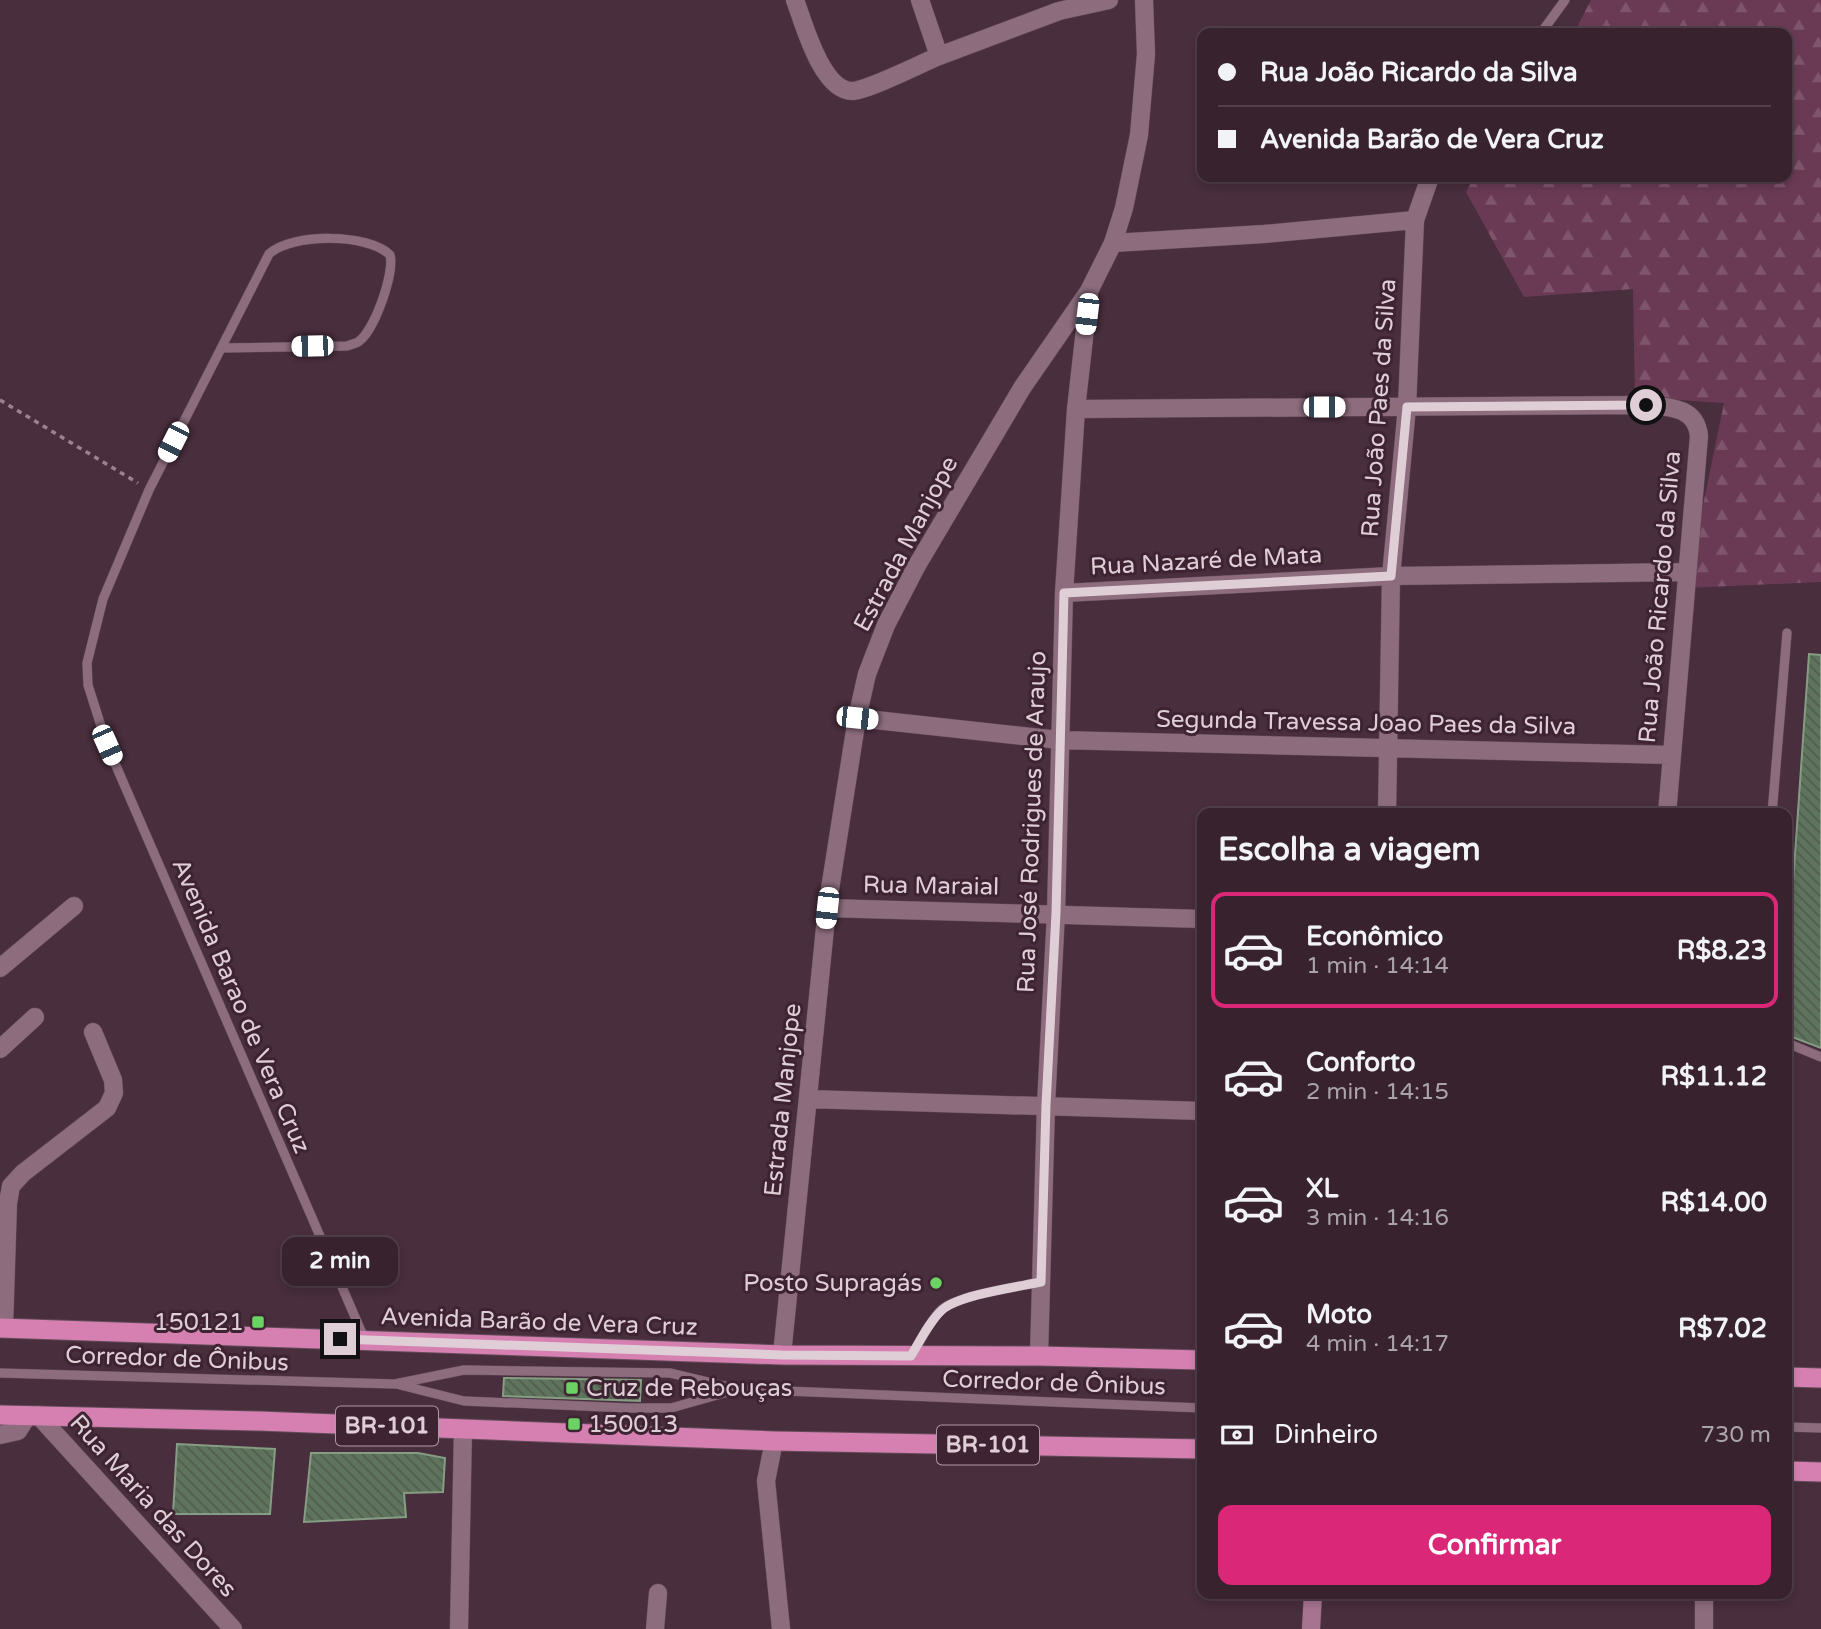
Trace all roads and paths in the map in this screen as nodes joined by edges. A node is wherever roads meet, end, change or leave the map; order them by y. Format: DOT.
graph roads {
  1 [pos="795,0"];
  2 [pos="920,0"];
  3 [pos="1109,0"];
  4 [pos="1144,0"];
  5 [pos="1565,0"];
  6 [pos="1057,6"];
  7 [pos="1545,28"];
  8 [pos="939,56"];
  9 [pos="1428,182"];
  10 [pos="1415,220"];
  11 [pos="1114,243"];
  12 [pos="1090,290"];
  13 [pos="222,348"];
  14 [pos="0,400"];
  15 [pos="1407,407"];
  16 [pos="1076,409"];
  17 [pos="149,490"];
  18 [pos="1686,572"];
  19 [pos="1391,576"];
  20 [pos="1064,593"];
  21 [pos="1787,633"];
  22 [pos="857,718"];
  23 [pos="1059,740"];
  24 [pos="1389,748"];
  25 [pos="1671,755"];
  26 [pos="1387,808"];
  27 [pos="1667,808"];
  28 [pos="1772,808"];
  29 [pos="74,906"];
  30 [pos="827,908"];
  31 [pos="1056,913"];
  32 [pos="1197,919"];
  33 [pos="0,968"];
  34 [pos="35,1017"];
  35 [pos="93,1032"];
  36 [pos="1792,1045"];
  37 [pos="0,1049"];
  38 [pos="1821,1057"];
  39 [pos="808,1099"];
  40 [pos="1046,1105"];
  41 [pos="1197,1111"];
  42 [pos="1041,1282"];
  43 [pos="2,1328"];
  44 [pos="365,1340"];
  45 [pos="782,1355"];
  46 [pos="911,1356"];
  47 [pos="1039,1356"];
  48 [pos="1197,1360"];
  49 [pos="0,1373"];
  50 [pos="1792,1377"];
  51 [pos="1821,1378"];
  52 [pos="395,1384"];
  53 [pos="737,1389"];
  54 [pos="1197,1408"];
  55 [pos="0,1415"];
  56 [pos="33,1415"];
  57 [pos="1792,1427"];
  58 [pos="1821,1428"];
  59 [pos="463,1429"];
  60 [pos="0,1435"];
  61 [pos="774,1441"];
  62 [pos="1197,1449"];
  63 [pos="1792,1471"];
  64 [pos="1821,1472"];
  65 [pos="657,1593"];
  66 [pos="1312,1599"];
  67 [pos="1704,1599"];
  68 [pos="233,1629"];
  69 [pos="459,1629"];
  70 [pos="655,1629"];
  71 [pos="781,1629"];
  72 [pos="1311,1629"];
  73 [pos="1704,1629"];
  1 -- 8 [label="street"];
  2 -- 8 [label="street"];
  3 -- 6 [label="street"];
  4 -- 11 [label="street, Estrada Manjope"];
  5 -- 7 [label="lane"];
  6 -- 8 [label="street"];
  9 -- 10 [label="street, Rua João Paes da Silva"];
  10 -- 11 [label="street"];
  10 -- 15 [label="street, Rua João Paes da Silva"];
  11 -- 12 [label="street, Estrada Manjope"];
  12 -- 16 [label="street, Rua José Rodrigues de Araujo"];
  12 -- 22 [label="street, Estrada Manjope"];
  13 -- 13 [label="lane"];
  13 -- 17 [label="lane"];
  14 -- 17 [label="path"];
  15 -- 16 [label="street, Rua João Ricardo da Silva"];
  15 -- 18 [label="street, Rua João Ricardo da Silva"];
  15 -- 19 [label="street, Rua João Paes da Silva"];
  16 -- 20 [label="street, Rua José Rodrigues de Araujo"];
  17 -- 44 [label="lane, Avenida Barao de Vera Cruz"];
  18 -- 19 [label="street, Rua Nazaré de Mata"];
  18 -- 25 [label="street, Rua João Ricardo da Silva"];
  19 -- 20 [label="street, Rua Nazaré de Mata"];
  19 -- 24 [label="street, Rua João Paes da Silva"];
  20 -- 23 [label="street, Rua José Rodrigues de Araujo"];
  21 -- 28 [label="lane"];
  22 -- 23 [label="street, Segunda Travessa Joao Paes da Silva"];
  22 -- 30 [label="street, Estrada Manjope"];
  23 -- 24 [label="street, Segunda Travessa Joao Paes da Silva"];
  23 -- 31 [label="street, Rua José Rodrigues de Araujo"];
  24 -- 25 [label="street, Segunda Travessa Joao Paes da Silva"];
  24 -- 26 [label="street, Rua João Paes da Silva"];
  25 -- 27 [label="street, Rua João Ricardo da Silva"];
  29 -- 33 [label="street"];
  30 -- 31 [label="street, Rua Maraial"];
  30 -- 39 [label="street, Estrada Manjope"];
  31 -- 32 [label="street, Rua Maraial"];
  31 -- 40 [label="street, Rua José Rodrigues de Araujo"];
  34 -- 37 [label="street"];
  35 -- 43 [label="street"];
  36 -- 38 [label="lane"];
  39 -- 40 [label="street"];
  39 -- 45 [label="street, Estrada Manjope"];
  40 -- 41 [label="street"];
  40 -- 42 [label="street, Rua José Rodrigues de Araujo"];
  42 -- 46 [label="lane"];
  42 -- 47 [label="street, Rua José Rodrigues de Araujo"];
  43 -- 44 [label="highway, Avenida Barão de Vera Cruz"];
  44 -- 45 [label="highway, Avenida Barão de Vera Cruz"];
  45 -- 46 [label="highway, Avenida Barão de Vera Cruz"];
  46 -- 47 [label="highway, Avenida Barão de Vera Cruz"];
  47 -- 48 [label="highway, Avenida Barão de Vera Cruz"];
  49 -- 52 [label="lane, Corredor de Ônibus"];
  50 -- 51 [label="highway"];
  52 -- 53 [label="lane, Corredor de Ônibus"];
  52 -- 53 [label="lane, Corredor de Ônibus"];
  53 -- 54 [label="lane, Corredor de Ônibus"];
  55 -- 56 [label="highway, BR-101"];
  56 -- 59 [label="highway, BR-101"];
  56 -- 60 [label="street"];
  56 -- 68 [label="street, Rua Maria das Dores"];
  57 -- 58 [label="lane"];
  59 -- 61 [label="highway, BR-101"];
  59 -- 69 [label="street"];
  61 -- 62 [label="highway, BR-101"];
  61 -- 71 [label="street"];
  63 -- 64 [label="highway"];
  65 -- 70 [label="street"];
  66 -- 72 [label="main road"];
  67 -- 73 [label="street"];
}
